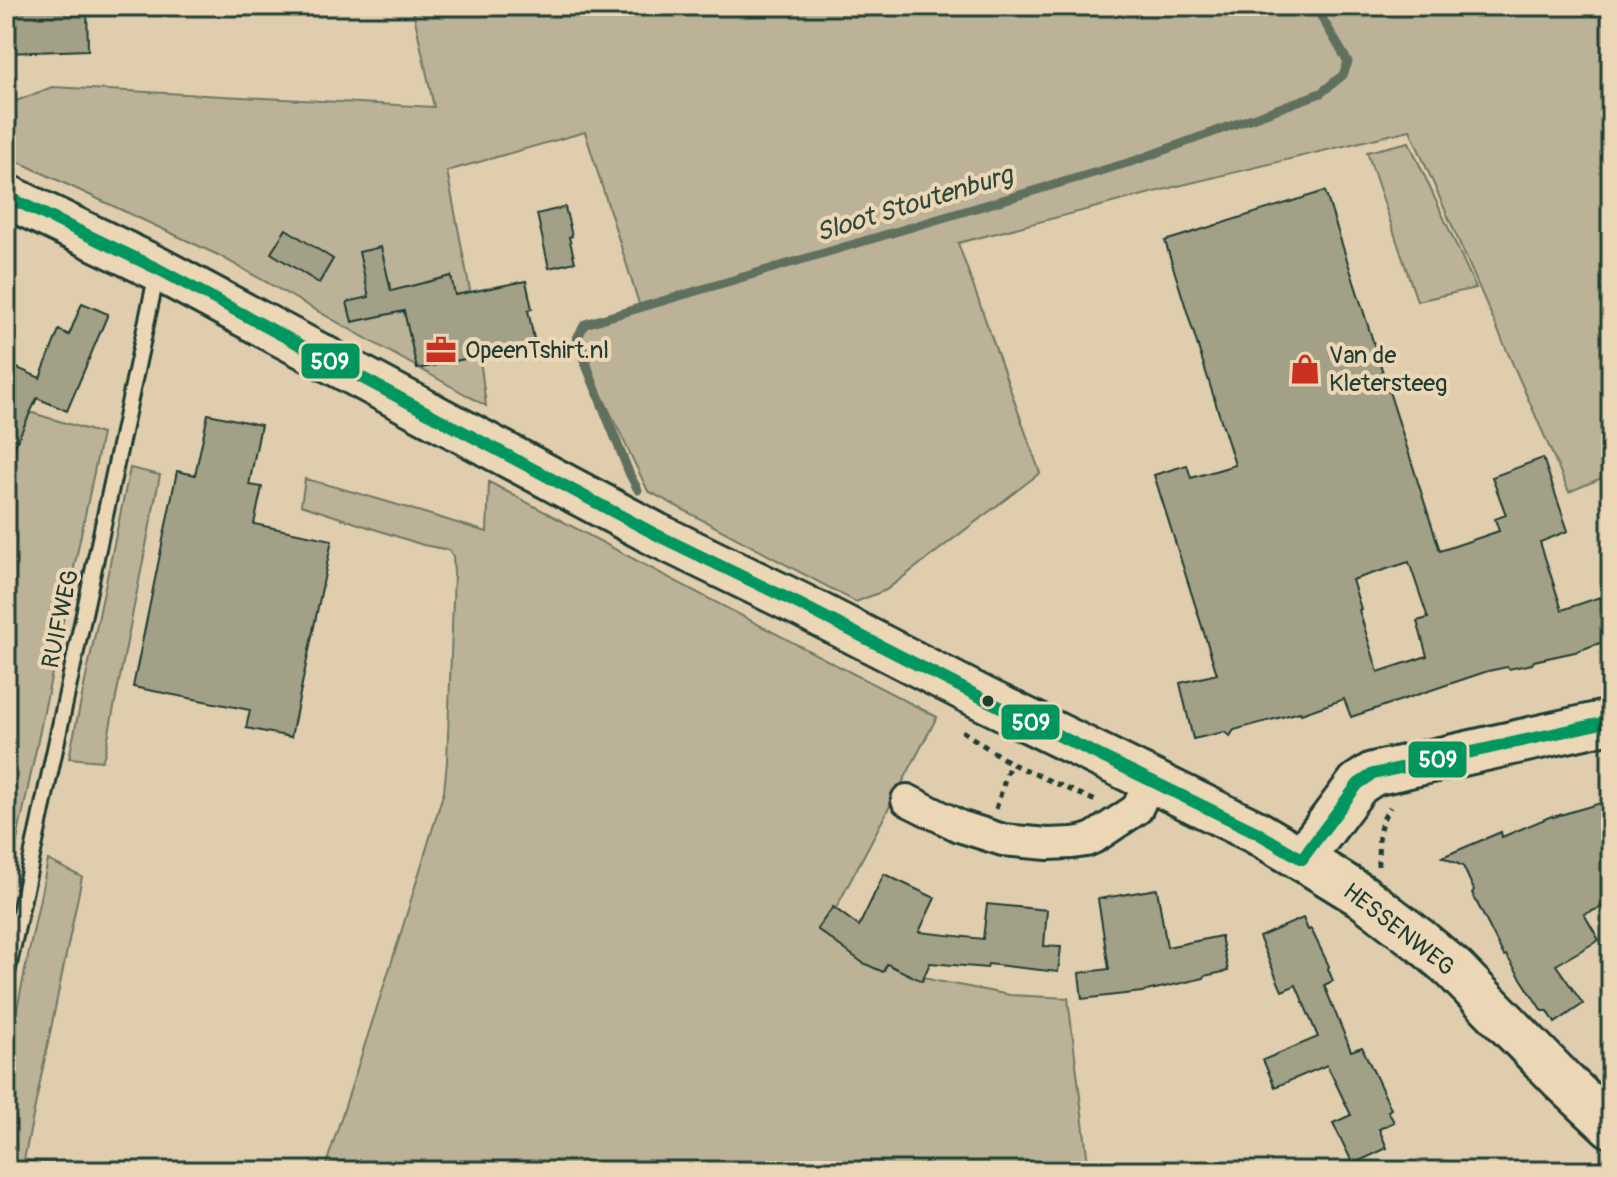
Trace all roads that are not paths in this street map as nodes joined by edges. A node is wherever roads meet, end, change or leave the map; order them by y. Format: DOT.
graph roads {
  1 [pos="6,196"];
  2 [pos="158,269"];
  3 [pos="1611,721"];
  4 [pos="1150,781"];
  5 [pos="907,800"];
  6 [pos="1302,859"];
  7 [pos="6,978"];
  8 [pos="1611,1126"];
  1 -- 2 [label="street, HESSENWEG"];
  2 -- 4 [label="street, HESSENWEG"];
  2 -- 7 [label="lane, RUIFWEG"];
  3 -- 6 [label="street"];
  4 -- 5 [label="street"];
  4 -- 6 [label="street, HESSENWEG"];
  6 -- 8 [label="street, HESSENWEG"];
}
